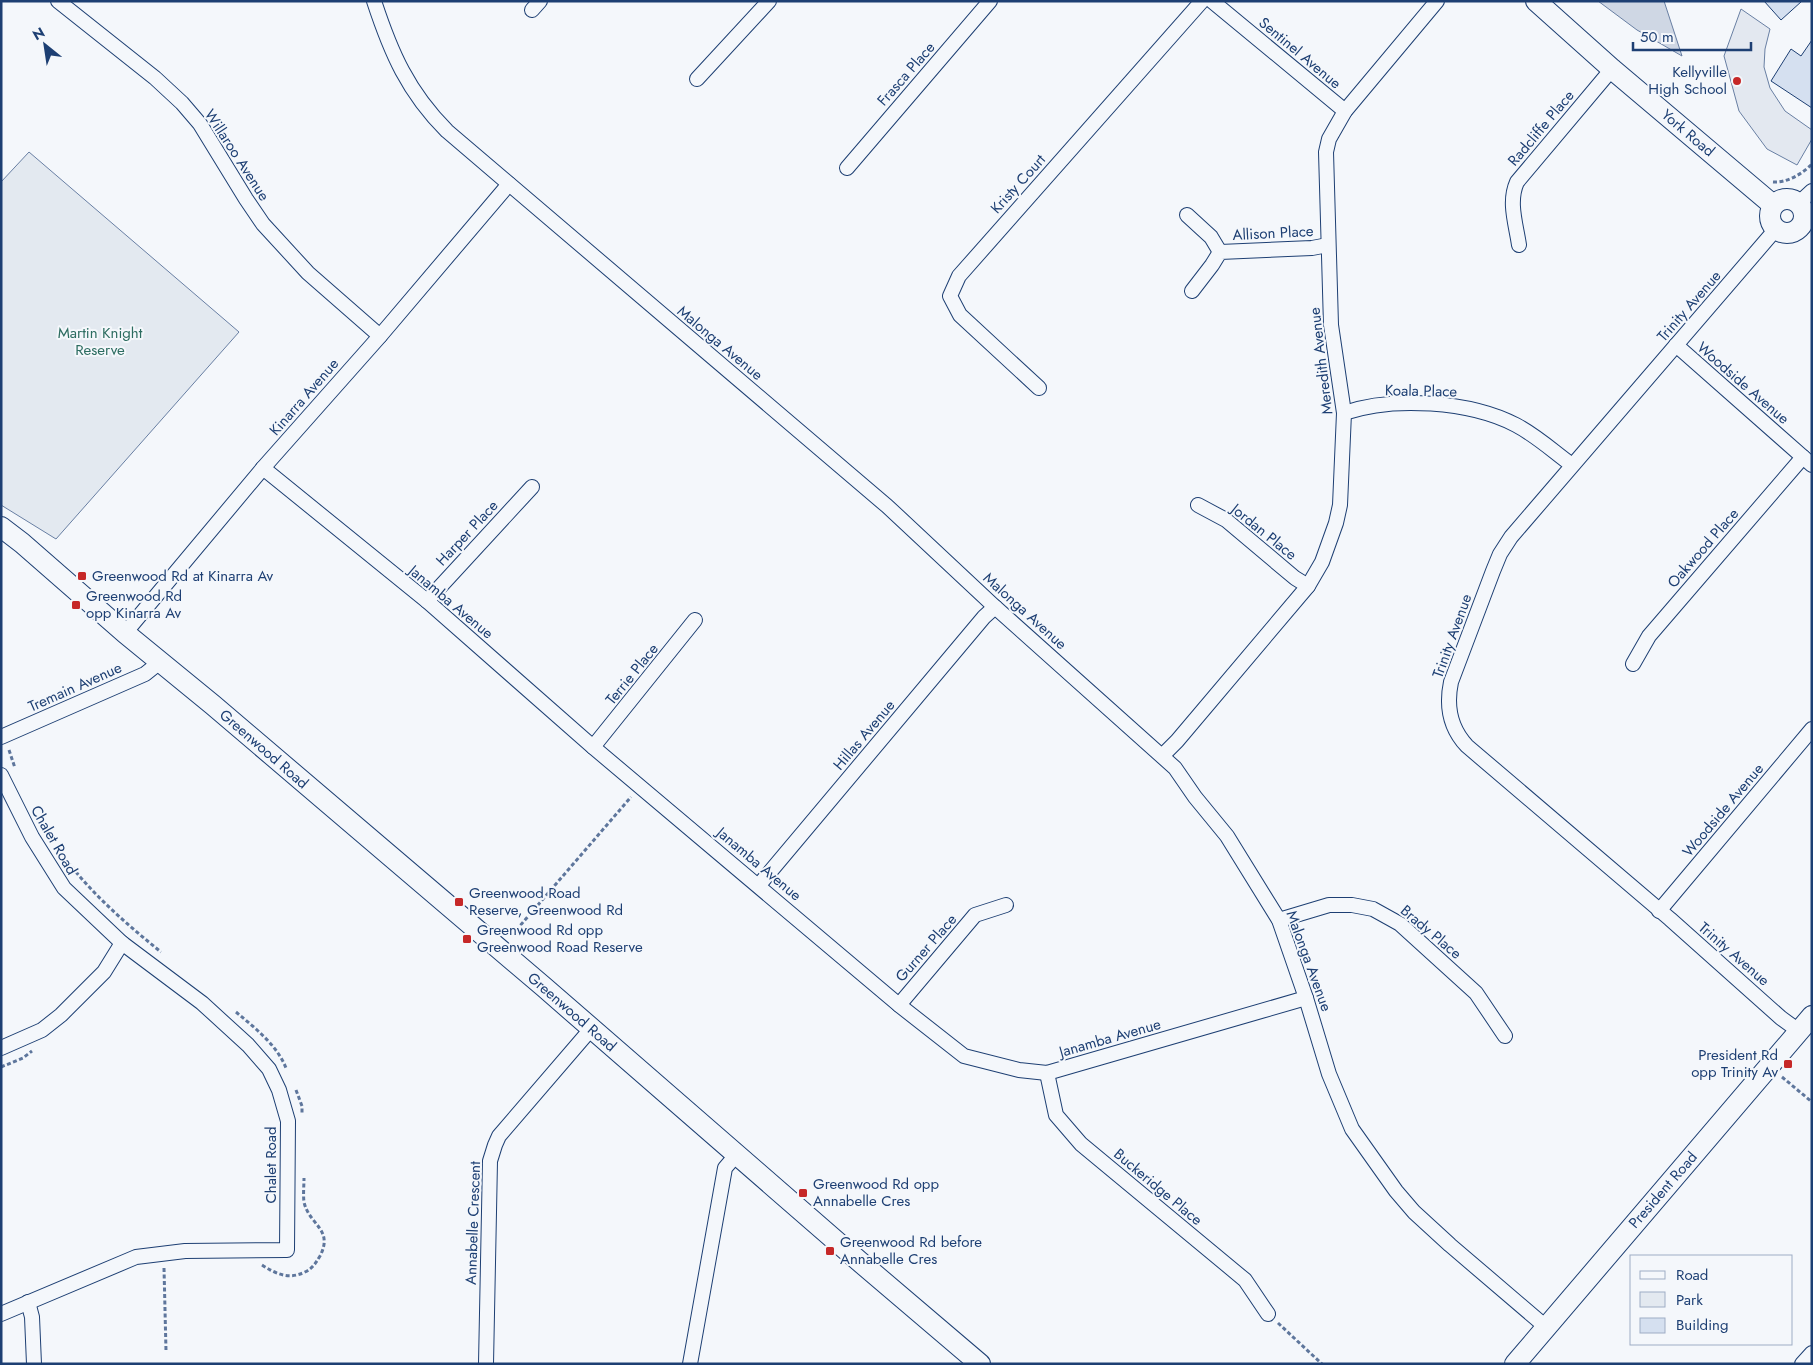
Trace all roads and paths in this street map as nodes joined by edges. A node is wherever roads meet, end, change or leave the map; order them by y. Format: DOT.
graph roads {
  1 [pos="58,1"];
  2 [pos="374,1"];
  3 [pos="770,1"];
  4 [pos="990,1"];
  5 [pos="1202,1"];
  6 [pos="1212,1"];
  7 [pos="1437,1"];
  8 [pos="1536,1"];
  9 [pos="1612,69"];
  10 [pos="697,79"];
  11 [pos="1345,111"];
  12 [pos="847,168"];
  13 [pos="509,184"];
  14 [pos="1806,197"];
  15 [pos="1773,205"];
  16 [pos="1187,214"];
  17 [pos="1776,229"];
  18 [pos="1805,234"];
  19 [pos="1328,245"];
  20 [pos="1519,245"];
  21 [pos="1220,252"];
  22 [pos="1192,291"];
  23 [pos="380,336"];
  24 [pos="1676,345"];
  25 [pos="1039,388"];
  26 [pos="1344,413"];
  27 [pos="1808,461"];
  28 [pos="1572,466"];
  29 [pos="263,468"];
  30 [pos="532,487"];
  31 [pos="1198,505"];
  32 [pos="1,527"];
  33 [pos="1308,586"];
  34 [pos="427,601"];
  35 [pos="995,607"];
  36 [pos="695,620"];
  37 [pos="125,633"];
  38 [pos="160,662"];
  39 [pos="1633,664"];
  40 [pos="1812,729"];
  41 [pos="1,737"];
  42 [pos="594,747"];
  43 [pos="8,750"];
  44 [pos="1163,756"];
  45 [pos="1,775"];
  46 [pos="18,777"];
  47 [pos="640,786"];
  48 [pos="57,846"];
  49 [pos="759,885"];
  50 [pos="1006,905"];
  51 [pos="1659,911"];
  52 [pos="1279,920"];
  53 [pos="512,935"];
  54 [pos="122,942"];
  55 [pos="162,953"];
  56 [pos="1306,998"];
  57 [pos="899,1005"];
  58 [pos="232,1009"];
  59 [pos="1805,1024"];
  60 [pos="591,1029"];
  61 [pos="1505,1036"];
  62 [pos="1,1048"];
  63 [pos="288,1072"];
  64 [pos="1047,1073"];
  65 [pos="1782,1077"];
  66 [pos="295,1089"];
  67 [pos="1812,1102"];
  68 [pos="302,1115"];
  69 [pos="737,1154"];
  70 [pos="304,1173"];
  71 [pos="256,1261"];
  72 [pos="164,1262"];
  73 [pos="28,1302"];
  74 [pos="1,1314"];
  75 [pos="1268,1314"];
  76 [pos="1546,1327"];
  77 [pos="166,1351"];
  78 [pos="1812,1353"];
  79 [pos="34,1364"];
  80 [pos="486,1364"];
  81 [pos="690,1364"];
  82 [pos="980,1364"];
  83 [pos="1322,1364"];
  84 [pos="1515,1364"];
  85 [pos="1802,1364"];
  1 -- 23 [label="street, Willaroo Avenue"];
  2 -- 13 [label="street, Malonga Avenue"];
  3 -- 10 [label="street"];
  4 -- 12 [label="street, Frasca Place"];
  5 -- 25 [label="street, Kristy Court"];
  6 -- 11 [label="street, Sentinel Avenue"];
  7 -- 11 [label="street, Meredith Avenue"];
  8 -- 9 [label="street, York Road"];
  9 -- 15 [label="street, York Road"];
  9 -- 20 [label="street, Radcliffe Place"];
  11 -- 19 [label="street, Meredith Avenue"];
  13 -- 23 [label="street, Kinarra Avenue"];
  13 -- 35 [label="street, Malonga Avenue"];
  14 -- 15 [label="street"];
  14 -- 18 [label="street"];
  15 -- 17 [label="street"];
  16 -- 21 [label="street, Allison Place"];
  17 -- 18 [label="street"];
  17 -- 24 [label="street, Trinity Avenue"];
  19 -- 21 [label="street, Allison Place"];
  19 -- 26 [label="street, Meredith Avenue"];
  21 -- 22 [label="street, Allison Place"];
  23 -- 29 [label="street, Kinarra Avenue"];
  24 -- 27 [label="street, Woodside Avenue"];
  24 -- 28 [label="street, Trinity Avenue"];
  26 -- 28 [label="street, Koala Place"];
  26 -- 33 [label="street, Meredith Avenue"];
  27 -- 39 [label="street, Oakwood Place"];
  28 -- 51 [label="street, Trinity Avenue"];
  29 -- 34 [label="street, Janamba Avenue"];
  29 -- 37 [label="street, Kinarra Avenue"];
  30 -- 34 [label="street, Harper Place"];
  31 -- 33 [label="street, Jordan Place"];
  32 -- 37 [label="street, Greenwood Road"];
  33 -- 44 [label="street, Meredith Avenue"];
  34 -- 42 [label="street, Janamba Avenue"];
  35 -- 44 [label="street, Malonga Avenue"];
  35 -- 49 [label="street, Hillas Avenue"];
  36 -- 42 [label="street, Terrie Place"];
  37 -- 38 [label="street, Greenwood Road"];
  38 -- 41 [label="street, Tremain Avenue"];
  38 -- 60 [label="street, Greenwood Road"];
  40 -- 51 [label="street, Woodside Avenue"];
  42 -- 47 [label="street, Janamba Avenue"];
  43 -- 46 [label="path"];
  44 -- 52 [label="street, Malonga Avenue"];
  45 -- 54 [label="street, Chalet Road"];
  47 -- 49 [label="street, Janamba Avenue"];
  47 -- 53 [label="path"];
  48 -- 55 [label="path"];
  49 -- 57 [label="street, Janamba Avenue"];
  50 -- 57 [label="street, Gurner Place"];
  51 -- 59 [label="street, Trinity Avenue"];
  52 -- 56 [label="street, Malonga Avenue"];
  52 -- 61 [label="street, Brady Place"];
  54 -- 62 [label="street"];
  54 -- 73 [label="street, Chalet Road"];
  56 -- 64 [label="street, Janamba Avenue"];
  56 -- 76 [label="street, Malonga Avenue"];
  57 -- 64 [label="street, Janamba Avenue"];
  58 -- 63 [label="path"];
  59 -- 76 [label="street, President Road"];
  60 -- 69 [label="street, Greenwood Road"];
  60 -- 80 [label="street, Annabelle Crescent"];
  64 -- 75 [label="street, Buckeridge Place"];
  65 -- 67 [label="path"];
  66 -- 68 [label="path"];
  69 -- 81 [label="street"];
  69 -- 82 [label="street, Greenwood Road"];
  70 -- 71 [label="path"];
  72 -- 77 [label="path"];
  73 -- 74 [label="street, Chalet Road"];
  73 -- 79 [label="street"];
  75 -- 83 [label="path"];
  76 -- 84 [label="street, President Road"];
  78 -- 85 [label="street"];
}
